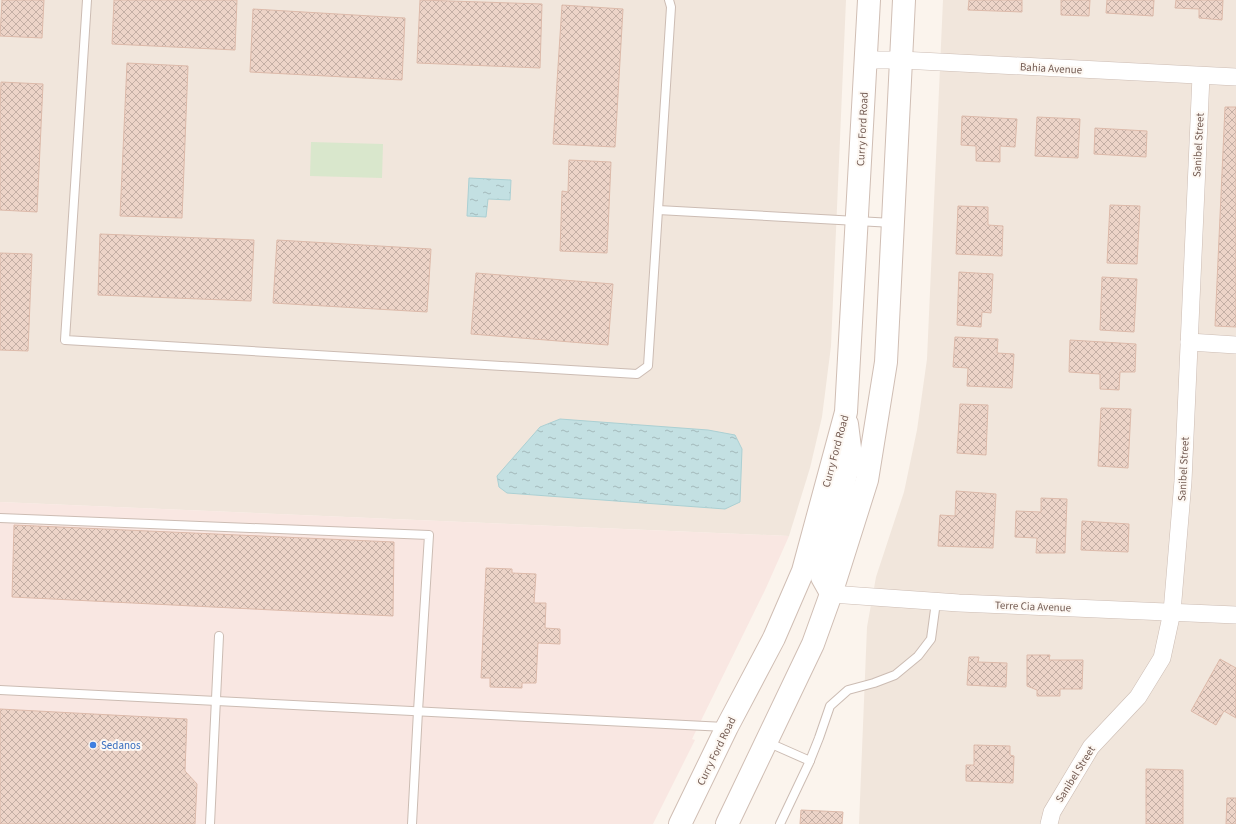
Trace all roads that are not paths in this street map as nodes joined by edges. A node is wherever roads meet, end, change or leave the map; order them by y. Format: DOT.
graph roads {
  1 [pos="87,0"];
  2 [pos="669,0"];
  3 [pos="869,0"];
  4 [pos="904,0"];
  5 [pos="866,60"];
  6 [pos="901,60"];
  7 [pos="1201,76"];
  8 [pos="1236,77"];
  9 [pos="658,210"];
  10 [pos="856,221"];
  11 [pos="893,223"];
  12 [pos="1189,342"];
  13 [pos="1236,345"];
  14 [pos="846,412"];
  15 [pos="0,518"];
  16 [pos="831,594"];
  17 [pos="936,602"];
  18 [pos="1172,612"];
  19 [pos="1236,615"];
  20 [pos="219,636"];
  21 [pos="0,690"];
  22 [pos="216,701"];
  23 [pos="418,711"];
  24 [pos="728,727"];
  25 [pos="766,742"];
  26 [pos="810,761"];
  27 [pos="210,824"];
  28 [pos="412,824"];
  29 [pos="680,824"];
  30 [pos="727,824"];
  31 [pos="780,824"];
  32 [pos="1049,824"];
  1 -- 9 [label="lane"];
  2 -- 9 [label="lane"];
  3 -- 5 [label="main road, Curry Ford Road"];
  4 -- 6 [label="main road"];
  5 -- 6 [label="street, Bahia Avenue"];
  5 -- 10 [label="main road, Curry Ford Road"];
  6 -- 7 [label="street, Bahia Avenue"];
  6 -- 11 [label="main road"];
  7 -- 8 [label="street, Bahia Avenue"];
  7 -- 12 [label="street, Sanibel Street"];
  9 -- 10 [label="lane"];
  10 -- 11 [label="lane"];
  10 -- 14 [label="main road, Curry Ford Road"];
  11 -- 16 [label="main road"];
  12 -- 13 [label="street"];
  12 -- 18 [label="street, Sanibel Street"];
  14 -- 16 [label="main road"];
  14 -- 24 [label="main road, Curry Ford Road"];
  15 -- 23 [label="lane"];
  16 -- 17 [label="street, Terre Cia Avenue"];
  16 -- 25 [label="main road"];
  17 -- 18 [label="street, Terre Cia Avenue"];
  17 -- 26 [label="lane"];
  18 -- 19 [label="street, Terre Cia Avenue"];
  18 -- 32 [label="street, Sanibel Street"];
  20 -- 22 [label="lane"];
  21 -- 22 [label="lane"];
  22 -- 23 [label="lane"];
  22 -- 27 [label="lane"];
  23 -- 24 [label="lane"];
  23 -- 28 [label="lane"];
  24 -- 29 [label="main road, Curry Ford Road"];
  25 -- 26 [label="lane"];
  25 -- 30 [label="main road"];
  26 -- 31 [label="lane"];
}
